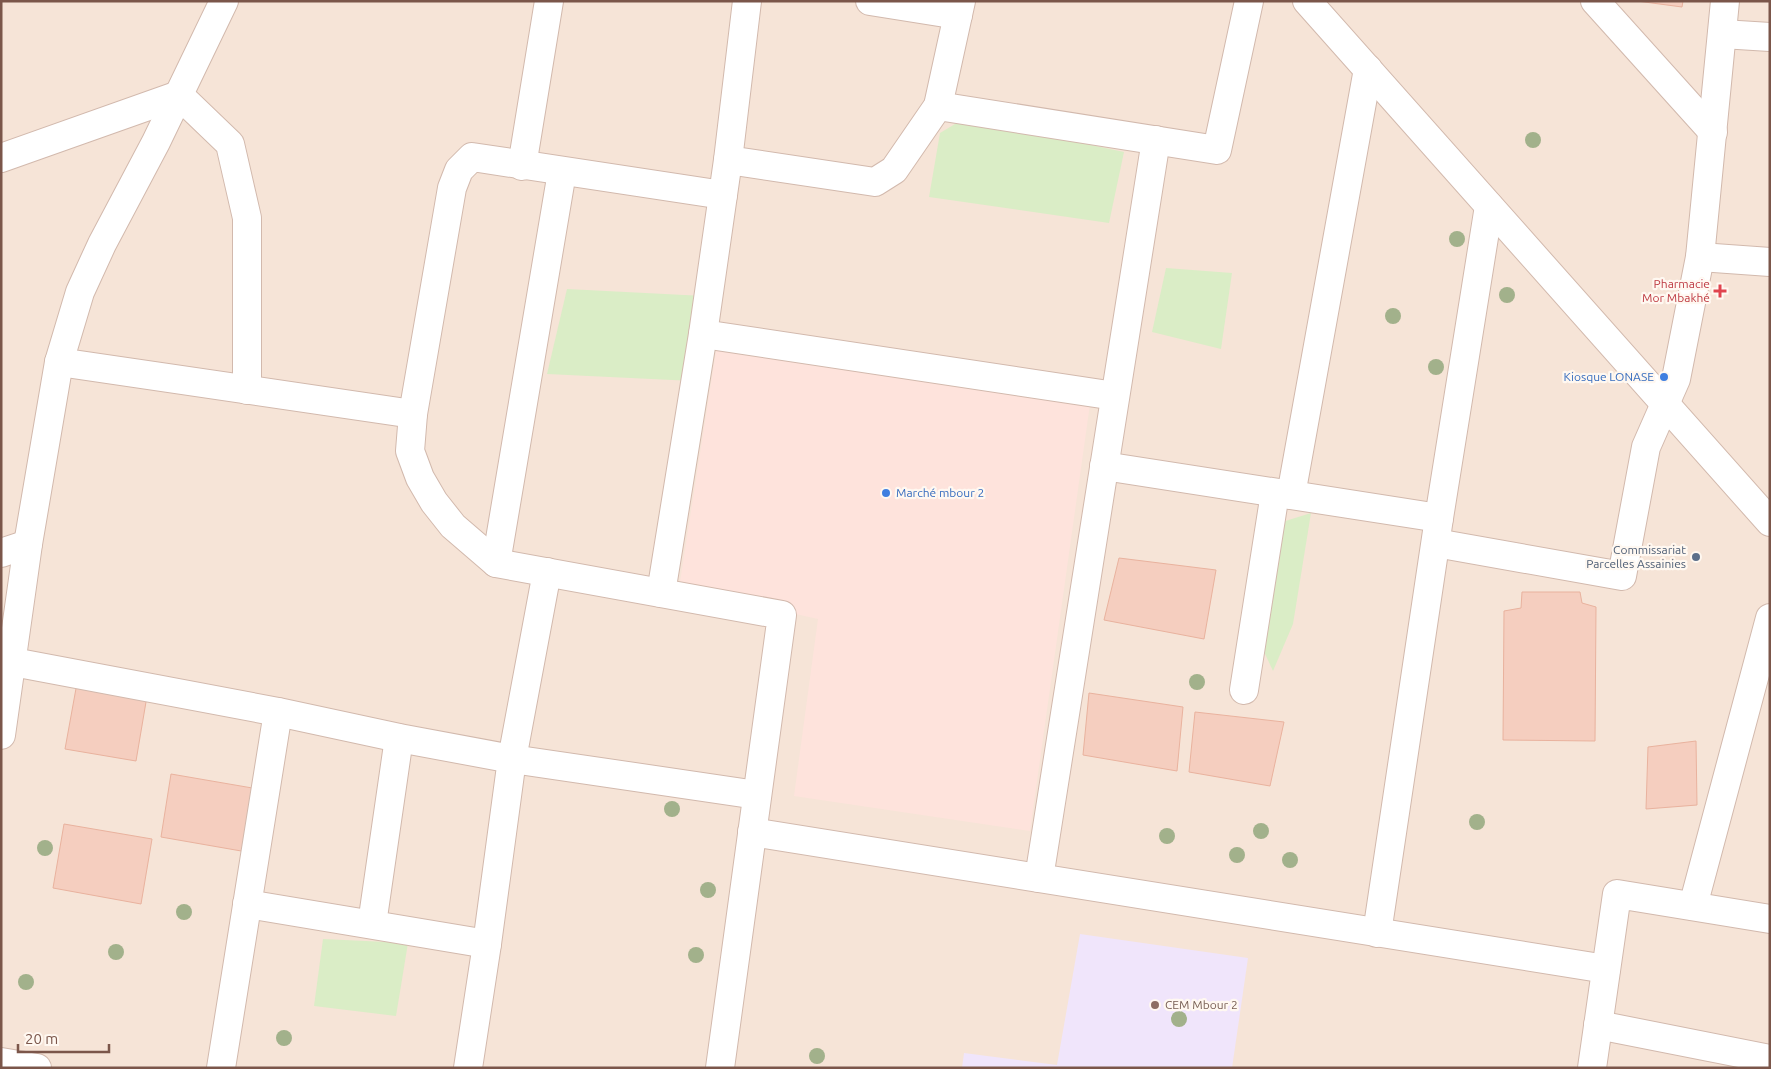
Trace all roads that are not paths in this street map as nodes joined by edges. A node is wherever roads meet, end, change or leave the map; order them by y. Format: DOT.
graph roads {
  1 [pos="224,1"];
  2 [pos="550,1"];
  3 [pos="747,1"];
  4 [pos="870,1"];
  5 [pos="1249,1"];
  6 [pos="1307,1"];
  7 [pos="1595,1"];
  8 [pos="1725,1"];
  9 [pos="960,8"];
  10 [pos="1722,34"];
  11 [pos="1770,37"];
  12 [pos="1368,69"];
  13 [pos="179,95"];
  14 [pos="938,106"];
  15 [pos="1712,132"];
  16 [pos="1156,140"];
  17 [pos="1,158"];
  18 [pos="728,160"];
  19 [pos="522,166"];
  20 [pos="562,172"];
  21 [pos="723,195"];
  22 [pos="1489,206"];
  23 [pos="1700,257"];
  24 [pos="1770,262"];
  25 [pos="703,334"];
  26 [pos="59,362"];
  27 [pos="247,390"];
  28 [pos="1115,396"];
  29 [pos="1666,405"];
  30 [pos="413,414"];
  31 [pos="1104,466"];
  32 [pos="1283,494"];
  33 [pos="1770,522"];
  34 [pos="1437,531"];
  35 [pos="28,544"];
  36 [pos="1,552"];
  37 [pos="496,563"];
  38 [pos="547,572"];
  39 [pos="661,593"];
  40 [pos="1770,618"];
  41 [pos="12,662"];
  42 [pos="1244,690"];
  43 [pos="278,712"];
  44 [pos="1,734"];
  45 [pos="399,738"];
  46 [pos="512,759"];
  47 [pos="757,795"];
  48 [pos="752,832"];
  49 [pos="1039,878"];
  50 [pos="247,904"];
  51 [pos="1693,906"];
  52 [pos="1770,919"];
  53 [pos="372,924"];
  54 [pos="1377,933"];
  55 [pos="487,944"];
  56 [pos="1606,968"];
  57 [pos="1598,1025"];
  58 [pos="1770,1058"];
  59 [pos="1,1062"];
  60 [pos="37,1068"];
  61 [pos="221,1068"];
  62 [pos="468,1068"];
  63 [pos="720,1068"];
  64 [pos="1592,1068"];
  1 -- 13 [label="street"];
  2 -- 19 [label="street"];
  3 -- 18 [label="street"];
  4 -- 9 [label="street"];
  5 -- 16 [label="street"];
  6 -- 12 [label="street"];
  7 -- 15 [label="street"];
  8 -- 10 [label="street"];
  9 -- 14 [label="street"];
  10 -- 11 [label="street"];
  10 -- 15 [label="street"];
  12 -- 22 [label="street"];
  12 -- 32 [label="street"];
  13 -- 17 [label="street"];
  13 -- 26 [label="street"];
  13 -- 27 [label="street"];
  14 -- 16 [label="street"];
  14 -- 18 [label="street"];
  15 -- 23 [label="street"];
  16 -- 28 [label="street"];
  18 -- 21 [label="street"];
  19 -- 20 [label="street"];
  19 -- 30 [label="street"];
  20 -- 21 [label="street"];
  20 -- 37 [label="street"];
  21 -- 25 [label="street"];
  22 -- 29 [label="street"];
  22 -- 34 [label="street"];
  23 -- 24 [label="street"];
  23 -- 29 [label="street"];
  25 -- 28 [label="street"];
  25 -- 39 [label="street"];
  26 -- 27 [label="street"];
  26 -- 35 [label="street"];
  27 -- 30 [label="street"];
  28 -- 31 [label="street"];
  29 -- 33 [label="street"];
  29 -- 34 [label="street"];
  30 -- 37 [label="street"];
  31 -- 32 [label="street"];
  31 -- 49 [label="street"];
  32 -- 34 [label="street"];
  32 -- 42 [label="street"];
  34 -- 54 [label="street"];
  35 -- 36 [label="street"];
  35 -- 41 [label="street"];
  37 -- 38 [label="street"];
  38 -- 39 [label="street"];
  38 -- 46 [label="street"];
  39 -- 47 [label="street"];
  40 -- 51 [label="street"];
  41 -- 43 [label="street"];
  41 -- 44 [label="street"];
  43 -- 45 [label="street"];
  43 -- 50 [label="street"];
  45 -- 46 [label="street"];
  45 -- 53 [label="street"];
  46 -- 47 [label="street"];
  46 -- 55 [label="street"];
  47 -- 48 [label="street"];
  48 -- 49 [label="street"];
  48 -- 63 [label="street"];
  49 -- 54 [label="street"];
  50 -- 53 [label="street"];
  50 -- 61 [label="street"];
  51 -- 52 [label="street"];
  51 -- 56 [label="street"];
  53 -- 55 [label="street"];
  54 -- 56 [label="street"];
  55 -- 62 [label="street"];
  56 -- 57 [label="street"];
  57 -- 58 [label="street"];
  57 -- 64 [label="street"];
  59 -- 60 [label="street"];
}
